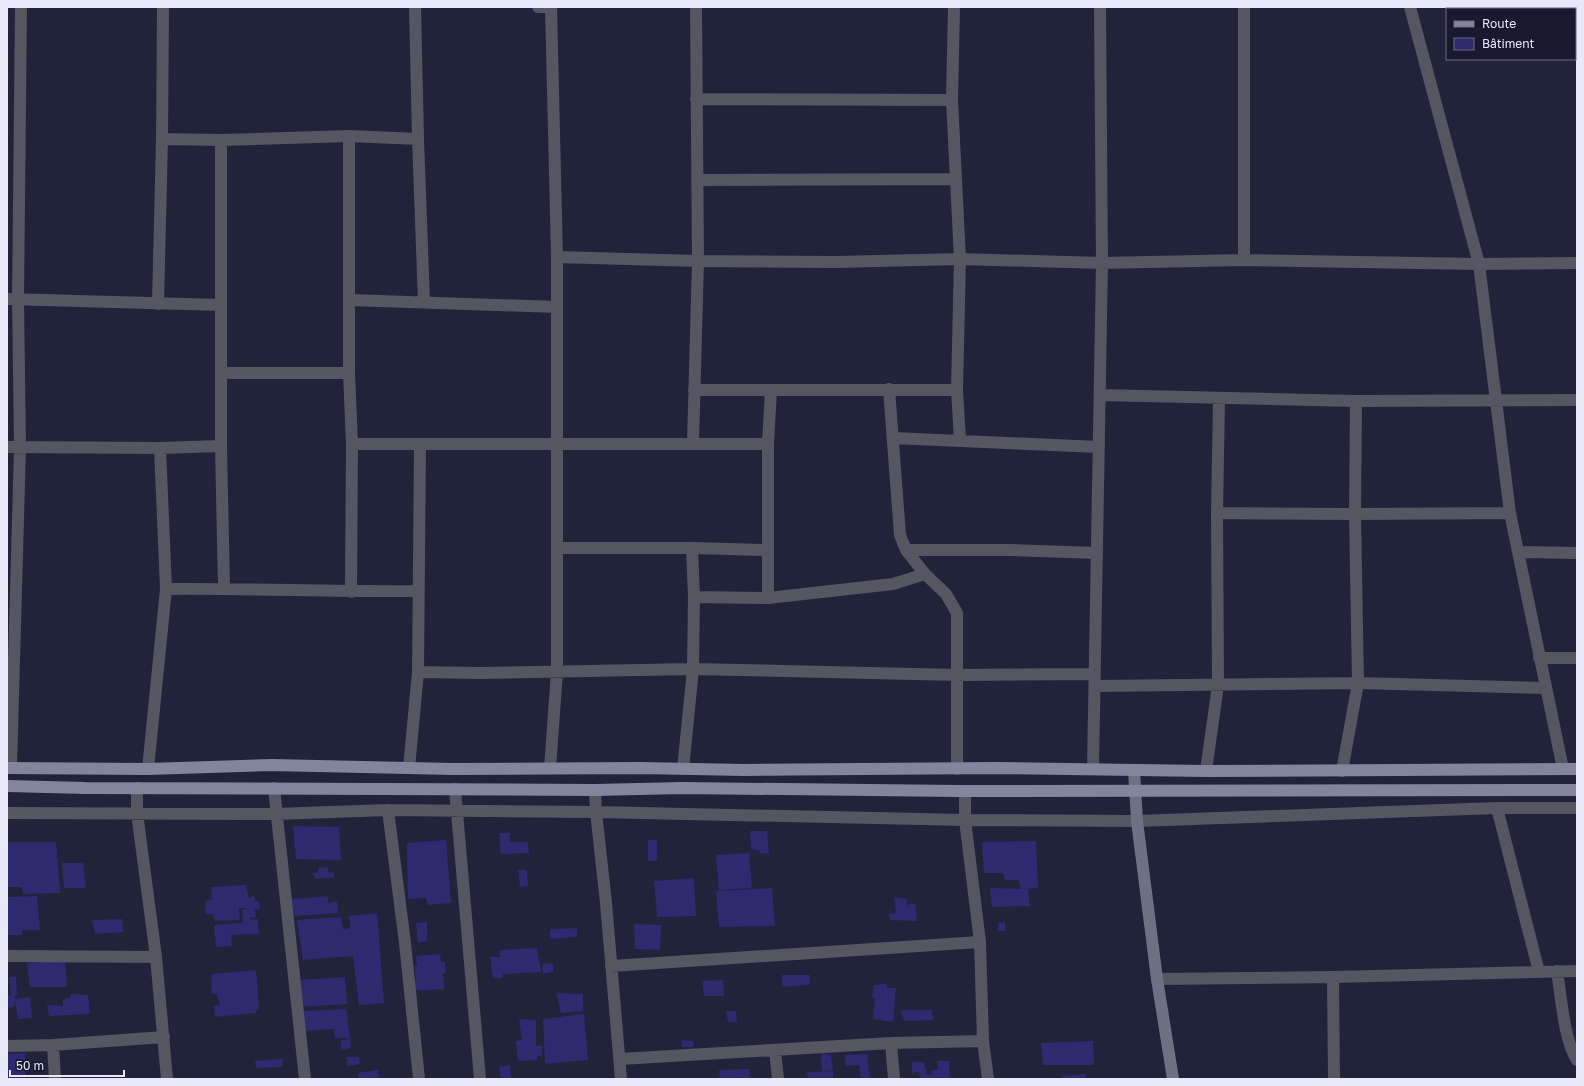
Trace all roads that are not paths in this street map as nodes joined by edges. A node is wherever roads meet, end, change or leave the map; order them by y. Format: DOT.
graph roads {
  1 [pos="21,7"];
  2 [pos="164,7"];
  3 [pos="415,7"];
  4 [pos="538,7"];
  5 [pos="551,7"];
  6 [pos="696,7"];
  7 [pos="954,7"];
  8 [pos="1100,7"];
  9 [pos="1244,7"];
  10 [pos="1410,7"];
  11 [pos="696,99"];
  12 [pos="952,100"];
  13 [pos="349,136"];
  14 [pos="162,139"];
  15 [pos="418,139"];
  16 [pos="221,140"];
  17 [pos="956,179"];
  18 [pos="697,180"];
  19 [pos="558,257"];
  20 [pos="960,259"];
  21 [pos="1244,260"];
  22 [pos="698,261"];
  23 [pos="1102,262"];
  24 [pos="1577,263"];
  25 [pos="1479,264"];
  26 [pos="13,299"];
  27 [pos="350,300"];
  28 [pos="424,302"];
  29 [pos="158,304"];
  30 [pos="221,305"];
  31 [pos="557,307"];
  32 [pos="221,373"];
  33 [pos="349,373"];
  34 [pos="890,389"];
  35 [pos="694,390"];
  36 [pos="771,390"];
  37 [pos="957,390"];
  38 [pos="1100,394"];
  39 [pos="1219,398"];
  40 [pos="1577,400"];
  41 [pos="1356,401"];
  42 [pos="1495,402"];
  43 [pos="893,438"];
  44 [pos="960,440"];
  45 [pos="557,443"];
  46 [pos="693,443"];
  47 [pos="352,444"];
  48 [pos="420,444"];
  49 [pos="768,444"];
  50 [pos="221,446"];
  51 [pos="7,447"];
  52 [pos="20,448"];
  53 [pos="160,448"];
  54 [pos="1100,448"];
  55 [pos="1217,512"];
  56 [pos="1510,513"];
  57 [pos="1355,514"];
  58 [pos="557,548"];
  59 [pos="692,548"];
  60 [pos="768,550"];
  61 [pos="906,550"];
  62 [pos="1518,552"];
  63 [pos="1097,553"];
  64 [pos="1577,553"];
  65 [pos="925,574"];
  66 [pos="224,588"];
  67 [pos="166,589"];
  68 [pos="417,591"];
  69 [pos="351,592"];
  70 [pos="694,597"];
  71 [pos="768,598"];
  72 [pos="1539,658"];
  73 [pos="1577,658"];
  74 [pos="693,669"];
  75 [pos="418,672"];
  76 [pos="557,672"];
  77 [pos="957,675"];
  78 [pos="1094,680"];
  79 [pos="1358,683"];
  80 [pos="1218,686"];
  81 [pos="1545,688"];
  82 [pos="9,768"];
  83 [pos="409,768"];
  84 [pos="550,768"];
  85 [pos="684,768"];
  86 [pos="148,769"];
  87 [pos="957,769"];
  88 [pos="1093,769"];
  89 [pos="1562,769"];
  90 [pos="1577,769"];
  91 [pos="1134,770"];
  92 [pos="1206,771"];
  93 [pos="1342,771"];
  94 [pos="7,786"];
  95 [pos="137,788"];
  96 [pos="274,788"];
  97 [pos="455,789"];
  98 [pos="595,790"];
  99 [pos="965,790"];
  100 [pos="1577,790"];
  101 [pos="1135,792"];
  102 [pos="1497,808"];
  103 [pos="1577,808"];
  104 [pos="388,810"];
  105 [pos="456,811"];
  106 [pos="137,812"];
  107 [pos="596,812"];
  108 [pos="7,813"];
  109 [pos="276,814"];
  110 [pos="965,820"];
  111 [pos="1137,821"];
  112 [pos="980,942"];
  113 [pos="7,956"];
  114 [pos="156,957"];
  115 [pos="611,966"];
  116 [pos="1557,971"];
  117 [pos="1577,971"];
  118 [pos="1539,972"];
  119 [pos="1333,977"];
  120 [pos="1157,979"];
  121 [pos="164,1037"];
  122 [pos="983,1041"];
  123 [pos="890,1043"];
  124 [pos="53,1045"];
  125 [pos="7,1046"];
  126 [pos="775,1050"];
  127 [pos="620,1059"];
  128 [pos="1577,1060"];
  129 [pos="55,1079"];
  130 [pos="167,1079"];
  131 [pos="305,1079"];
  132 [pos="419,1079"];
  133 [pos="480,1079"];
  134 [pos="621,1079"];
  135 [pos="778,1079"];
  136 [pos="894,1079"];
  137 [pos="988,1079"];
  138 [pos="1173,1079"];
  139 [pos="1334,1079"];
  1 -- 26 [label="street"];
  2 -- 14 [label="street"];
  3 -- 15 [label="street"];
  4 -- 5 [label="street"];
  5 -- 19 [label="street"];
  6 -- 11 [label="street"];
  7 -- 12 [label="street"];
  8 -- 23 [label="street"];
  9 -- 21 [label="street"];
  10 -- 25 [label="street"];
  11 -- 12 [label="street"];
  11 -- 18 [label="street"];
  12 -- 17 [label="street"];
  13 -- 15 [label="street"];
  13 -- 16 [label="street"];
  13 -- 27 [label="street"];
  14 -- 16 [label="street"];
  14 -- 29 [label="street"];
  15 -- 28 [label="street"];
  16 -- 30 [label="street"];
  17 -- 18 [label="street"];
  17 -- 20 [label="street"];
  18 -- 22 [label="street"];
  19 -- 22 [label="street"];
  19 -- 31 [label="street"];
  20 -- 22 [label="street"];
  20 -- 23 [label="street"];
  20 -- 37 [label="street"];
  21 -- 23 [label="street"];
  21 -- 25 [label="street"];
  22 -- 35 [label="street"];
  23 -- 38 [label="street"];
  24 -- 25 [label="street"];
  25 -- 42 [label="street"];
  26 -- 29 [label="street"];
  26 -- 52 [label="street"];
  27 -- 28 [label="street"];
  27 -- 33 [label="street"];
  28 -- 31 [label="street"];
  29 -- 30 [label="street"];
  30 -- 32 [label="street"];
  31 -- 45 [label="street"];
  32 -- 33 [label="street"];
  32 -- 50 [label="street"];
  33 -- 47 [label="street"];
  34 -- 36 [label="street"];
  34 -- 37 [label="street"];
  34 -- 43 [label="street"];
  35 -- 36 [label="street"];
  35 -- 46 [label="street"];
  36 -- 49 [label="street"];
  37 -- 44 [label="street"];
  38 -- 39 [label="street"];
  38 -- 54 [label="street"];
  39 -- 41 [label="street"];
  39 -- 55 [label="street"];
  40 -- 42 [label="street"];
  41 -- 42 [label="street"];
  41 -- 57 [label="street"];
  42 -- 56 [label="street"];
  43 -- 44 [label="street"];
  43 -- 61 [label="street"];
  44 -- 54 [label="street"];
  45 -- 46 [label="street"];
  45 -- 48 [label="street"];
  45 -- 58 [label="street"];
  46 -- 49 [label="street"];
  47 -- 48 [label="street"];
  47 -- 69 [label="street"];
  48 -- 68 [label="street"];
  49 -- 60 [label="street"];
  50 -- 53 [label="street"];
  50 -- 66 [label="street"];
  51 -- 52 [label="street"];
  52 -- 53 [label="street"];
  52 -- 82 [label="street"];
  53 -- 67 [label="street"];
  54 -- 63 [label="street"];
  55 -- 57 [label="street"];
  55 -- 80 [label="street"];
  56 -- 57 [label="street"];
  56 -- 62 [label="street"];
  57 -- 79 [label="street"];
  58 -- 59 [label="street"];
  58 -- 76 [label="street"];
  59 -- 60 [label="street"];
  59 -- 70 [label="street"];
  60 -- 71 [label="street"];
  61 -- 63 [label="street"];
  61 -- 65 [label="street"];
  62 -- 64 [label="street"];
  62 -- 72 [label="street"];
  63 -- 78 [label="street"];
  65 -- 71 [label="street"];
  65 -- 77 [label="street"];
  66 -- 67 [label="street"];
  66 -- 69 [label="street"];
  67 -- 86 [label="street"];
  68 -- 69 [label="street"];
  68 -- 75 [label="street"];
  70 -- 71 [label="street"];
  70 -- 74 [label="street"];
  72 -- 73 [label="street"];
  72 -- 81 [label="street"];
  74 -- 76 [label="street"];
  74 -- 77 [label="street"];
  74 -- 85 [label="street"];
  75 -- 76 [label="street"];
  75 -- 83 [label="street"];
  76 -- 84 [label="street"];
  77 -- 78 [label="street"];
  77 -- 87 [label="street"];
  78 -- 80 [label="street"];
  78 -- 88 [label="street"];
  79 -- 80 [label="street"];
  79 -- 81 [label="street"];
  79 -- 93 [label="street"];
  80 -- 92 [label="street"];
  81 -- 89 [label="street"];
  82 -- 86 [label="main road"];
  83 -- 84 [label="main road"];
  83 -- 86 [label="main road"];
  84 -- 85 [label="main road"];
  85 -- 87 [label="main road"];
  87 -- 88 [label="main road"];
  88 -- 91 [label="main road"];
  89 -- 90 [label="main road"];
  89 -- 93 [label="main road"];
  91 -- 92 [label="main road"];
  91 -- 101 [label="street"];
  92 -- 93 [label="main road"];
  94 -- 95 [label="main road"];
  95 -- 96 [label="main road"];
  95 -- 106 [label="street"];
  96 -- 97 [label="main road"];
  96 -- 109 [label="street"];
  97 -- 98 [label="main road"];
  97 -- 105 [label="street"];
  98 -- 99 [label="main road"];
  98 -- 107 [label="street"];
  99 -- 101 [label="main road"];
  99 -- 110 [label="street"];
  100 -- 101 [label="main road"];
  101 -- 111 [label="street"];
  102 -- 103 [label="street"];
  102 -- 111 [label="street"];
  102 -- 118 [label="street"];
  104 -- 105 [label="street"];
  104 -- 109 [label="street"];
  104 -- 132 [label="street"];
  105 -- 107 [label="street"];
  105 -- 133 [label="street"];
  106 -- 108 [label="street"];
  106 -- 109 [label="street"];
  106 -- 114 [label="street"];
  107 -- 110 [label="street"];
  107 -- 115 [label="street"];
  109 -- 131 [label="street"];
  110 -- 111 [label="street"];
  110 -- 112 [label="street"];
  111 -- 120 [label="street"];
  112 -- 115 [label="street"];
  112 -- 122 [label="street"];
  113 -- 114 [label="street"];
  114 -- 121 [label="street"];
  115 -- 127 [label="street"];
  116 -- 117 [label="street"];
  116 -- 118 [label="street"];
  116 -- 128 [label="street"];
  118 -- 119 [label="street"];
  119 -- 120 [label="street"];
  119 -- 139 [label="street"];
  120 -- 138 [label="street"];
  121 -- 124 [label="street"];
  121 -- 130 [label="street"];
  122 -- 123 [label="street"];
  122 -- 137 [label="street"];
  123 -- 126 [label="street"];
  123 -- 136 [label="street"];
  124 -- 125 [label="street"];
  124 -- 129 [label="street"];
  126 -- 127 [label="street"];
  126 -- 135 [label="street"];
  127 -- 134 [label="street"];
}
